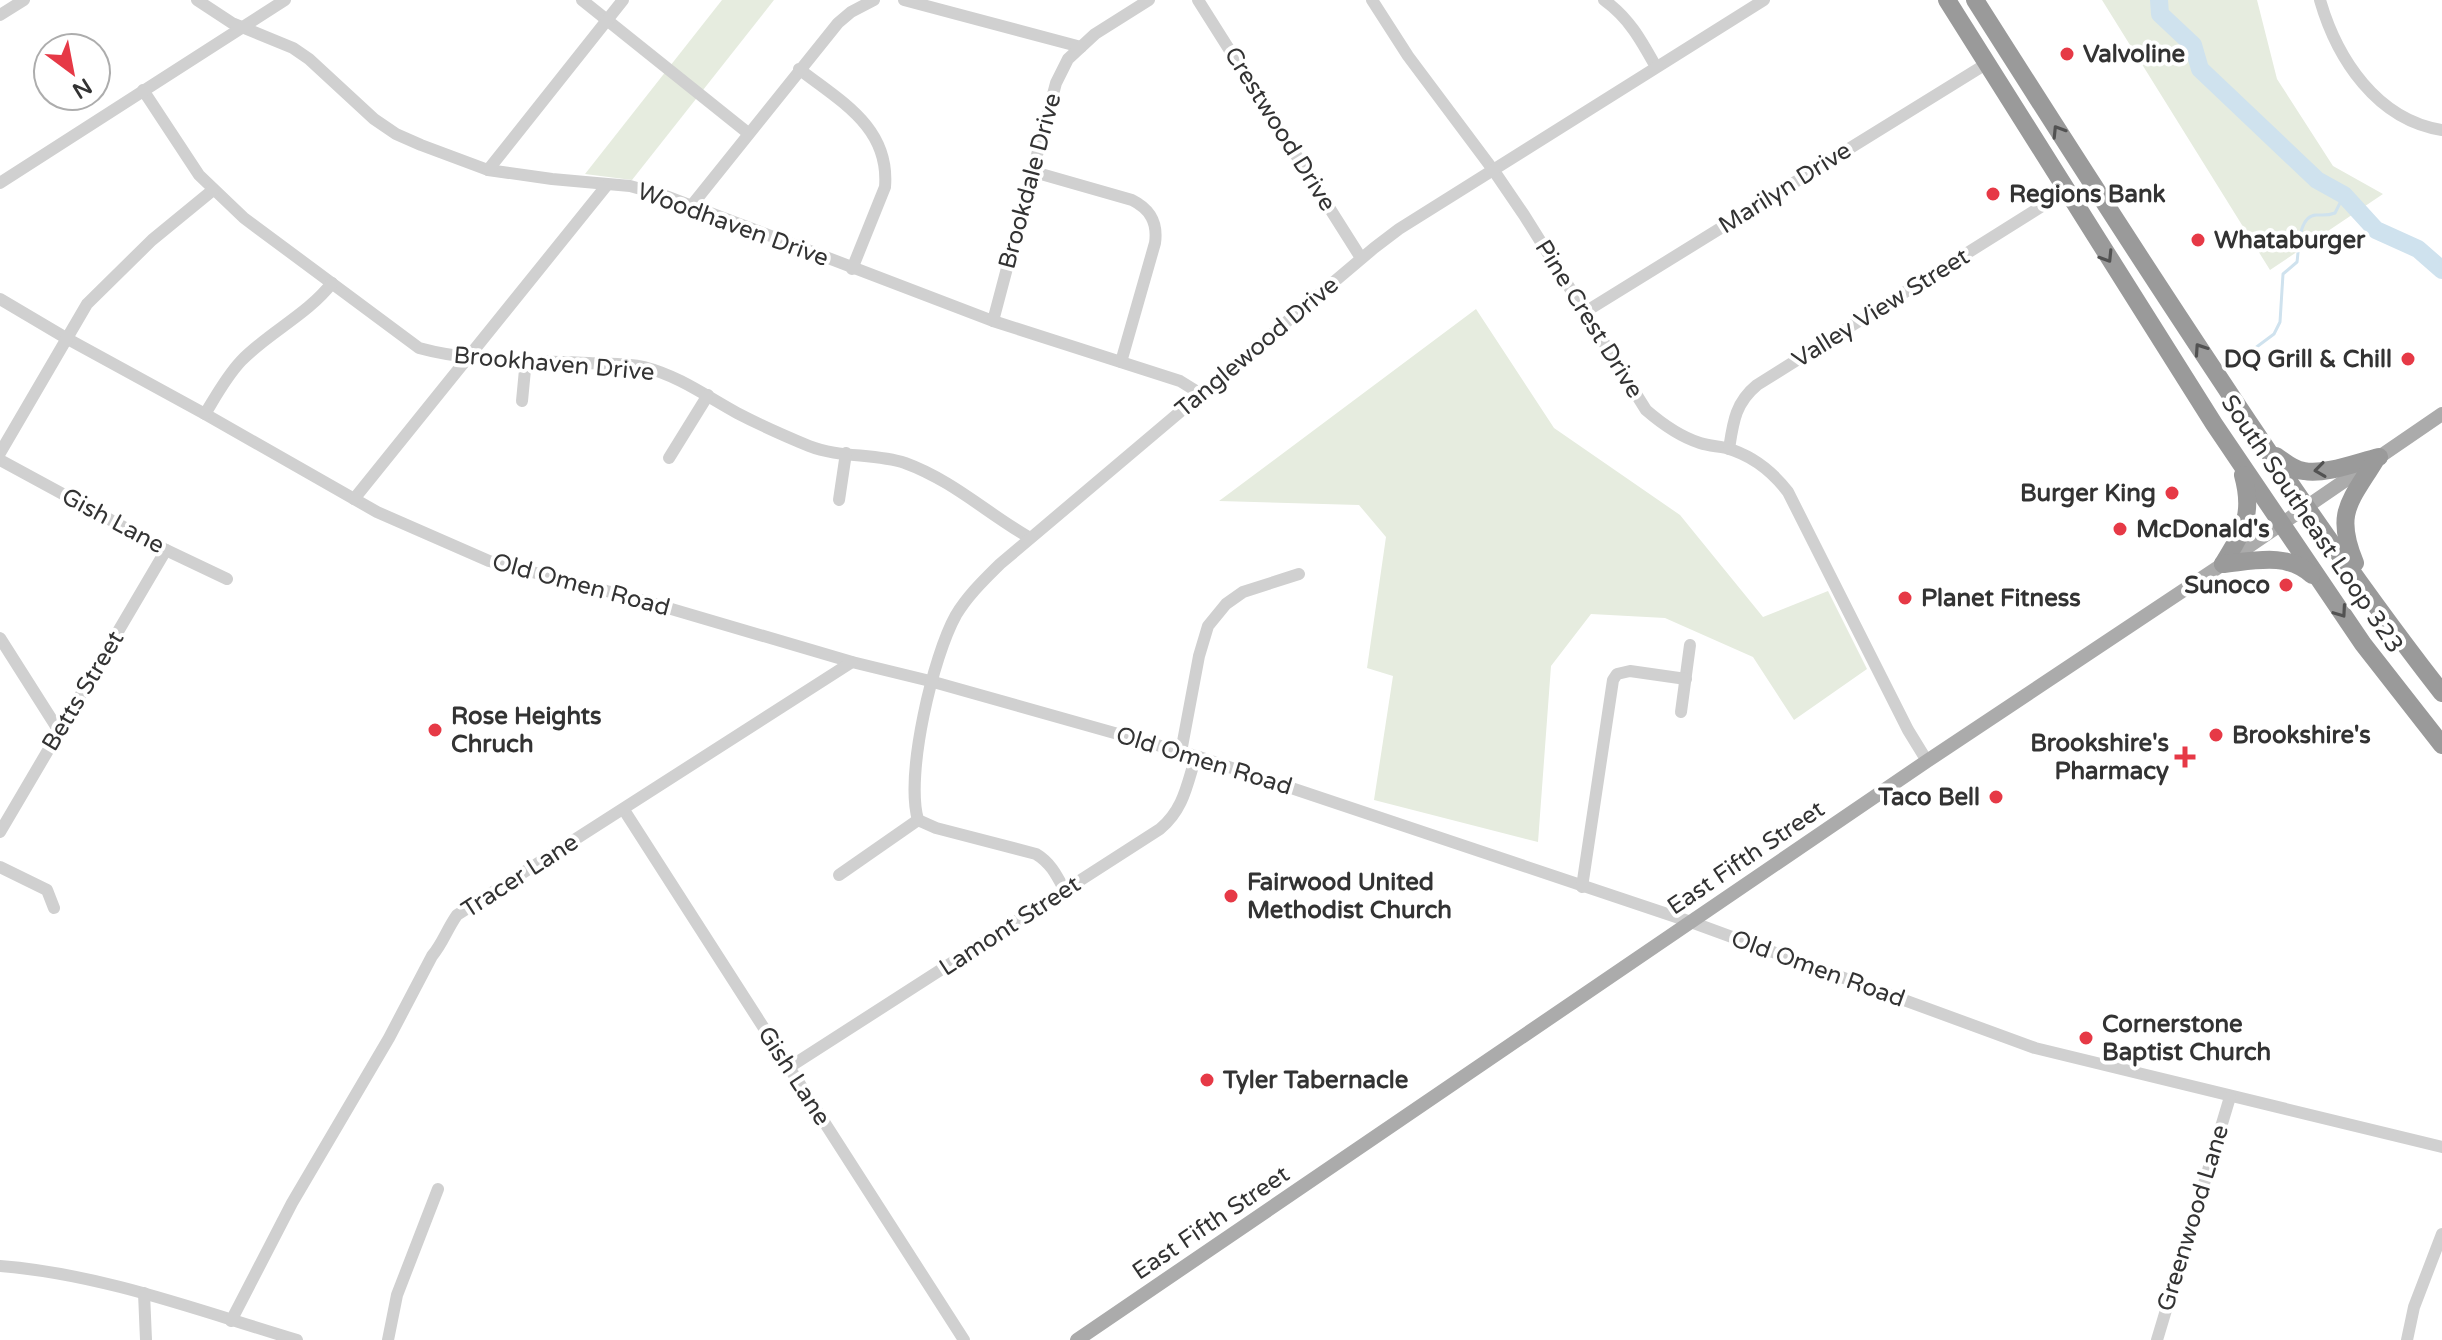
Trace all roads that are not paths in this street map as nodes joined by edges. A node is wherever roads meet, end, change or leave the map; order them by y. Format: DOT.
graph roads {
  1 [pos="24,0"];
  2 [pos="197,0"];
  3 [pos="285,0"];
  4 [pos="582,0"];
  5 [pos="623,0"];
  6 [pos="874,0"];
  7 [pos="904,0"];
  8 [pos="1149,0"];
  9 [pos="1198,0"];
  10 [pos="1372,0"];
  11 [pos="1604,0"];
  12 [pos="1764,0"];
  13 [pos="1947,0"];
  14 [pos="1975,0"];
  15 [pos="2320,0"];
  16 [pos="956,6"];
  17 [pos="6,7"];
  18 [pos="606,21"];
  19 [pos="243,27"];
  20 [pos="1081,47"];
  21 [pos="1986,64"];
  22 [pos="1656,67"];
  23 [pos="799,69"];
  24 [pos="143,90"];
  25 [pos="2442,130"];
  26 [pos="748,133"];
  27 [pos="488,170"];
  28 [pos="1494,171"];
  29 [pos="1034,172"];
  30 [pos="0,183"];
  31 [pos="607,185"];
  32 [pos="213,190"];
  33 [pos="2066,191"];
  34 [pos="692,205"];
  35 [pos="2116,222"];
  36 [pos="1361,258"];
  37 [pos="852,269"];
  38 [pos="332,283"];
  39 [pos="0,299"];
  40 [pos="1585,312"];
  41 [pos="993,321"];
  42 [pos="66,338"];
  43 [pos="468,357"];
  44 [pos="526,359"];
  45 [pos="1121,362"];
  46 [pos="1201,394"];
  47 [pos="708,395"];
  48 [pos="522,401"];
  49 [pos="205,414"];
  50 [pos="2442,414"];
  51 [pos="1729,449"];
  52 [pos="2266,449"];
  53 [pos="0,453"];
  54 [pos="846,453"];
  55 [pos="669,458"];
  56 [pos="2378,458"];
  57 [pos="0,460"];
  58 [pos="2238,461"];
  59 [pos="354,499"];
  60 [pos="839,500"];
  61 [pos="2306,507"];
  62 [pos="2281,525"];
  63 [pos="1030,538"];
  64 [pos="166,550"];
  65 [pos="2223,564"];
  66 [pos="1299,574"];
  67 [pos="227,579"];
  68 [pos="2323,586"];
  69 [pos="2366,591"];
  70 [pos="0,638"];
  71 [pos="1690,645"];
  72 [pos="852,662"];
  73 [pos="1686,679"];
  74 [pos="930,681"];
  75 [pos="2442,693"];
  76 [pos="1681,712"];
  77 [pos="59,731"];
  78 [pos="2442,745"];
  79 [pos="1181,752"];
  80 [pos="1196,756"];
  81 [pos="1927,761"];
  82 [pos="624,810"];
  83 [pos="918,820"];
  84 [pos="0,832"];
  85 [pos="0,867"];
  86 [pos="839,875"];
  87 [pos="1582,887"];
  88 [pos="1065,891"];
  89 [pos="54,908"];
  90 [pos="1691,922"];
  91 [pos="788,1068"];
  92 [pos="2230,1097"];
  93 [pos="2442,1147"];
  94 [pos="438,1189"];
  95 [pos="2442,1234"];
  96 [pos="0,1266"];
  97 [pos="144,1293"];
  98 [pos="231,1321"];
  99 [pos="146,1340"];
  100 [pos="297,1340"];
  101 [pos="388,1340"];
  102 [pos="964,1340"];
  103 [pos="1077,1340"];
  104 [pos="2157,1340"];
  105 [pos="2407,1340"];
  1 -- 17 [label="street"];
  2 -- 19 [label="street, Woodhaven Drive"];
  3 -- 19 [label="street"];
  4 -- 18 [label="street"];
  5 -- 18 [label="street"];
  6 -- 23 [label="street"];
  7 -- 16 [label="street"];
  8 -- 20 [label="street, Brookdale Drive"];
  9 -- 36 [label="street, Crestwood Drive"];
  10 -- 28 [label="street, Pine Crest Drive"];
  11 -- 22 [label="street"];
  12 -- 22 [label="street, Tanglewood Drive"];
  13 -- 21 [label="highway, South Southeast Loop 323"];
  35 -- 14 [label="highway, South Southeast Loop 323, one-way"];
  15 -- 25 [label="street"];
  16 -- 20 [label="street"];
  18 -- 26 [label="street"];
  18 -- 27 [label="street"];
  19 -- 24 [label="street"];
  19 -- 27 [label="street, Woodhaven Drive"];
  20 -- 29 [label="street, Brookdale Drive"];
  21 -- 33 [label="highway, South Southeast Loop 323"];
  21 -- 40 [label="street, Marilyn Drive"];
  22 -- 28 [label="street, Tanglewood Drive"];
  23 -- 26 [label="street"];
  23 -- 37 [label="street"];
  24 -- 30 [label="street"];
  24 -- 32 [label="street, Brookhaven Drive"];
  26 -- 34 [label="street"];
  27 -- 31 [label="street, Woodhaven Drive"];
  28 -- 36 [label="street, Tanglewood Drive"];
  28 -- 40 [label="street, Pine Crest Drive"];
  29 -- 41 [label="street, Brookdale Drive"];
  29 -- 45 [label="street"];
  31 -- 34 [label="street, Woodhaven Drive"];
  31 -- 43 [label="street"];
  32 -- 38 [label="street, Brookhaven Drive"];
  32 -- 42 [label="street"];
  33 -- 35 [label="highway"];
  33 -- 51 [label="street, Valley View Street"];
  33 -- 58 [label="highway, South Southeast Loop 323, one-way"];
  34 -- 37 [label="street, Woodhaven Drive"];
  52 -- 35 [label="highway, South Southeast Loop 323, one-way"];
  36 -- 46 [label="street, Tanglewood Drive"];
  37 -- 41 [label="street, Woodhaven Drive"];
  38 -- 43 [label="street, Brookhaven Drive"];
  38 -- 49 [label="street"];
  39 -- 42 [label="street, Old Omen Road"];
  40 -- 51 [label="street, Pine Crest Drive"];
  41 -- 45 [label="street, Woodhaven Drive"];
  42 -- 49 [label="street, Old Omen Road"];
  42 -- 53 [label="street"];
  43 -- 44 [label="street, Brookhaven Drive"];
  43 -- 59 [label="street"];
  44 -- 47 [label="street, Brookhaven Drive"];
  44 -- 48 [label="street"];
  45 -- 46 [label="street, Woodhaven Drive"];
  46 -- 63 [label="street, Tanglewood Drive"];
  47 -- 54 [label="street, Brookhaven Drive"];
  47 -- 55 [label="street"];
  49 -- 59 [label="street, Old Omen Road"];
  50 -- 56 [label="main road, East Fifth Street"];
  51 -- 81 [label="street, Pine Crest Drive"];
  56 -- 52 [label="highway, one-way"];
  52 -- 61 [label="highway, South Southeast Loop 323"];
  54 -- 60 [label="street"];
  54 -- 63 [label="street, Brookhaven Drive"];
  56 -- 61 [label="main road, East Fifth Street"];
  56 -- 69 [label="highway"];
  57 -- 64 [label="street, Gish Lane"];
  58 -- 62 [label="highway, South Southeast Loop 323"];
  58 -- 65 [label="highway"];
  59 -- 72 [label="street, Old Omen Road"];
  61 -- 62 [label="main road, East Fifth Street"];
  61 -- 69 [label="highway, South Southeast Loop 323"];
  62 -- 65 [label="main road, East Fifth Street"];
  62 -- 68 [label="highway, South Southeast Loop 323"];
  63 -- 74 [label="street, Tanglewood Drive"];
  64 -- 67 [label="street, Gish Lane"];
  64 -- 77 [label="street, Betts Street"];
  65 -- 68 [label="highway"];
  65 -- 81 [label="main road, East Fifth Street"];
  66 -- 79 [label="street"];
  68 -- 78 [label="highway, South Southeast Loop 323, one-way"];
  69 -- 75 [label="highway, South Southeast Loop 323"];
  70 -- 77 [label="street"];
  71 -- 73 [label="street"];
  72 -- 74 [label="street, Old Omen Road"];
  72 -- 82 [label="street, Tracer Lane"];
  73 -- 76 [label="street"];
  73 -- 87 [label="street"];
  74 -- 79 [label="street, Old Omen Road"];
  74 -- 83 [label="street, Tanglewood Drive"];
  77 -- 84 [label="street, Betts Street"];
  79 -- 80 [label="street, Old Omen Road"];
  80 -- 87 [label="street, Old Omen Road"];
  80 -- 88 [label="street, Lamont Street"];
  81 -- 90 [label="main road, East Fifth Street"];
  82 -- 91 [label="street, Gish Lane"];
  82 -- 98 [label="street, Tracer Lane"];
  83 -- 86 [label="street"];
  83 -- 88 [label="street"];
  85 -- 89 [label="street"];
  87 -- 90 [label="street, Old Omen Road"];
  88 -- 91 [label="street, Lamont Street"];
  90 -- 92 [label="street, Old Omen Road"];
  90 -- 103 [label="main road, East Fifth Street"];
  91 -- 102 [label="street, Gish Lane"];
  92 -- 93 [label="street, Old Omen Road"];
  92 -- 104 [label="street, Greenwood Lane"];
  94 -- 101 [label="street"];
  95 -- 105 [label="street"];
  96 -- 97 [label="street"];
  97 -- 98 [label="street"];
  97 -- 99 [label="street"];
  98 -- 100 [label="street"];
}
